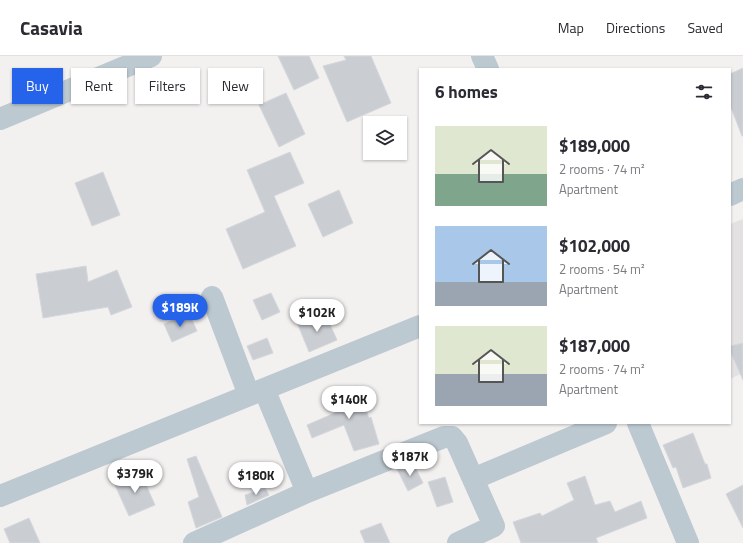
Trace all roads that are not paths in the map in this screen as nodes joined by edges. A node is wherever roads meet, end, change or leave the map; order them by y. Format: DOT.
graph roads {
  1 [pos="151,56"];
  2 [pos="482,56"];
  3 [pos="488,68"];
  4 [pos="0,120"];
  5 [pos="743,189"];
  6 [pos="731,195"];
  7 [pos="212,297"];
  8 [pos="419,326"];
  9 [pos="257,392"];
  10 [pos="604,424"];
  11 [pos="638,424"];
  12 [pos="473,480"];
  13 [pos="307,492"];
  14 [pos="0,496"];
  15 [pos="194,543"];
  16 [pos="458,543"];
  17 [pos="688,543"];
  1 -- 4 [label="street"];
  2 -- 3 [label="street"];
  5 -- 6 [label="street"];
  7 -- 9 [label="street"];
  8 -- 9 [label="street"];
  9 -- 13 [label="street"];
  9 -- 14 [label="street"];
  10 -- 12 [label="street"];
  11 -- 17 [label="street"];
  12 -- 13 [label="street"];
  12 -- 16 [label="street"];
  13 -- 15 [label="street"];
}
